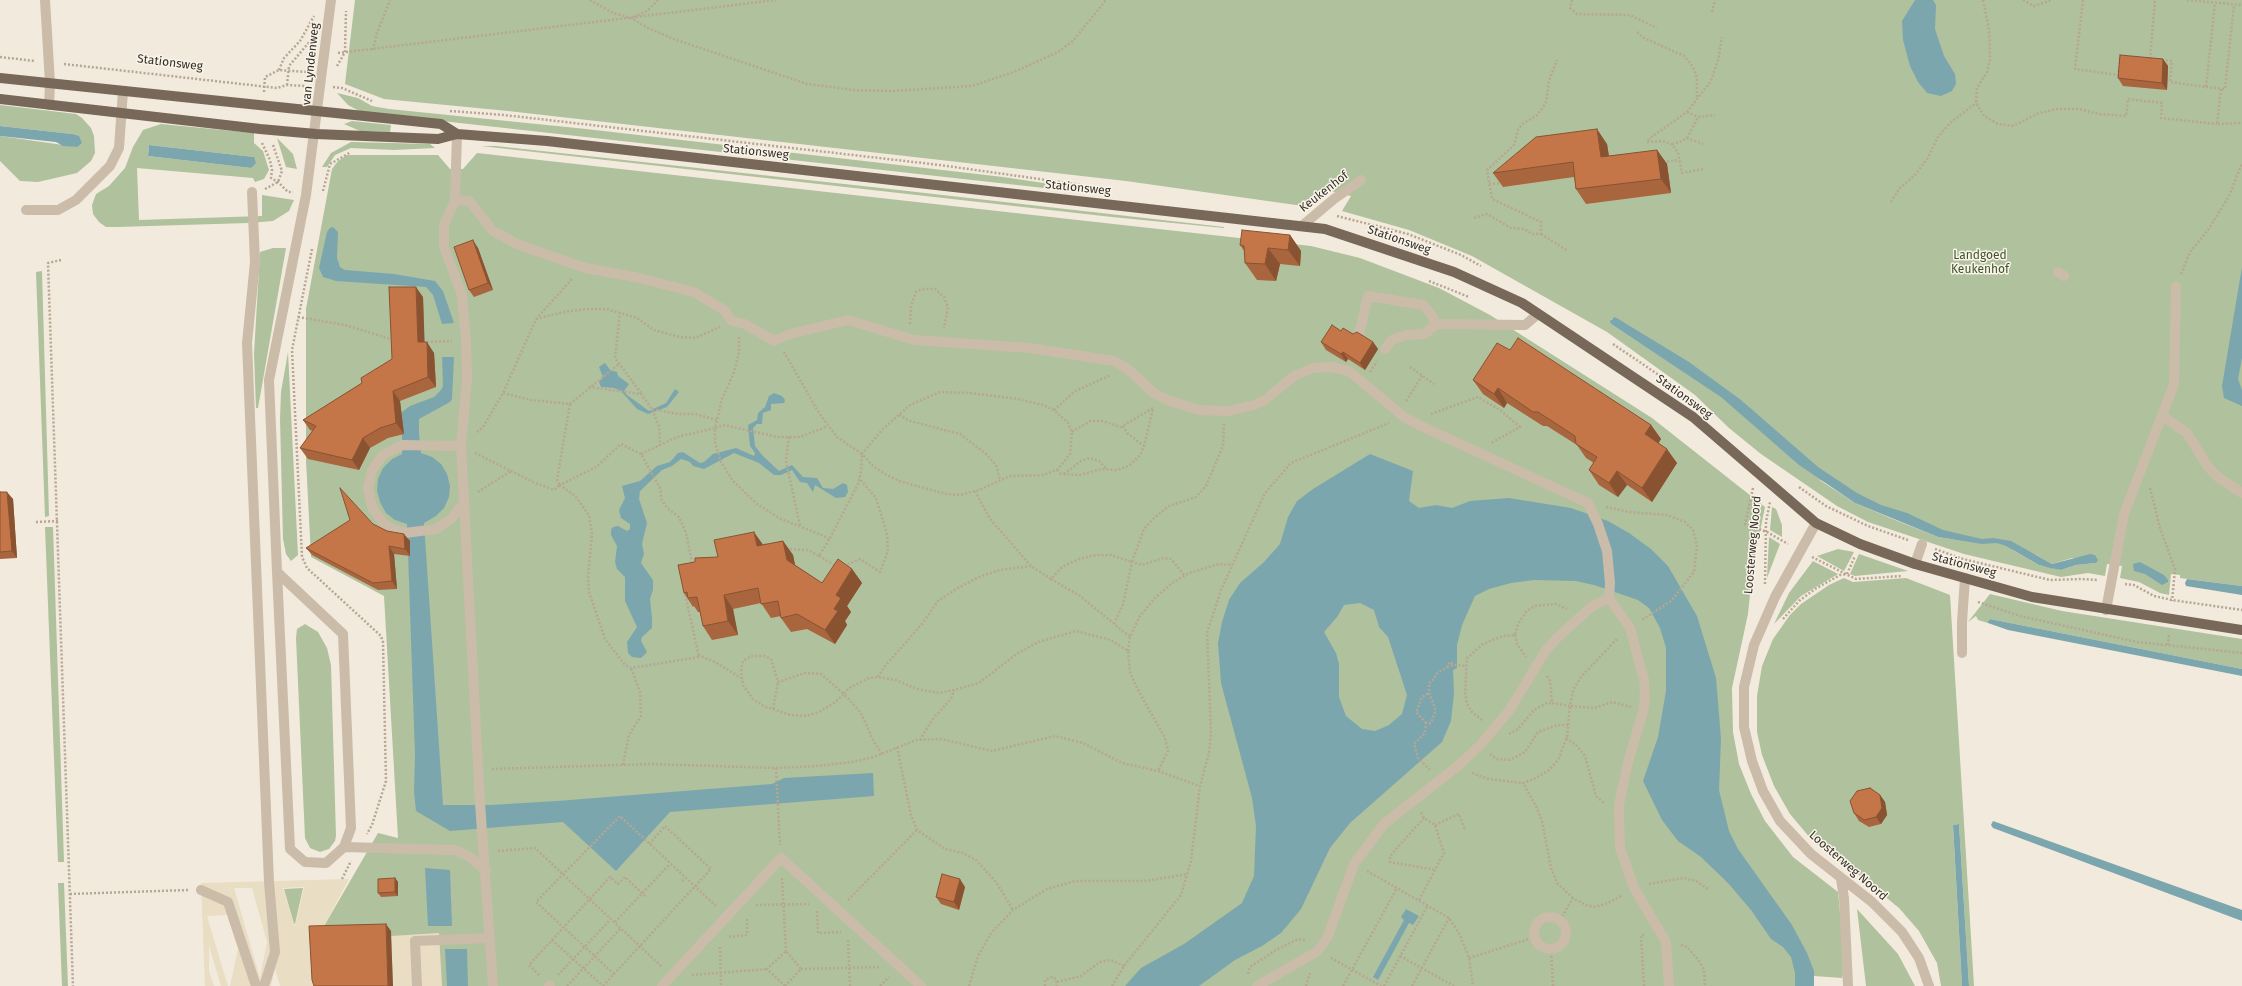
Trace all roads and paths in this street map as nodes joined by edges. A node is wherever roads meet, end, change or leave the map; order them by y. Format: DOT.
graph roads {
  1 [pos="45,0"];
  2 [pos="331,0"];
  3 [pos="390,0"];
  4 [pos="590,0"];
  5 [pos="658,0"];
  6 [pos="776,0"];
  7 [pos="1106,0"];
  8 [pos="1572,0"];
  9 [pos="1714,0"];
  10 [pos="1983,0"];
  11 [pos="2023,0"];
  12 [pos="2052,0"];
  13 [pos="2083,0"];
  14 [pos="2155,0"];
  15 [pos="2187,0"];
  16 [pos="2206,1"];
  17 [pos="2215,3"];
  18 [pos="2234,5"];
  19 [pos="2242,5"];
  20 [pos="346,7"];
  21 [pos="315,10"];
  22 [pos="1712,12"];
  23 [pos="329,17"];
  24 [pos="632,18"];
  25 [pos="1657,28"];
  26 [pos="1637,32"];
  27 [pos="1722,36"];
  28 [pos="373,50"];
  29 [pos="345,52"];
  30 [pos="0,57"];
  31 [pos="2128,57"];
  32 [pos="2142,58"];
  33 [pos="2150,59"];
  34 [pos="1557,60"];
  35 [pos="49,62"];
  36 [pos="279,70"];
  37 [pos="288,71"];
  38 [pos="323,73"];
  39 [pos="0,78"];
  40 [pos="50,83"];
  41 [pos="287,85"];
  42 [pos="264,87"];
  43 [pos="2206,87"];
  44 [pos="277,88"];
  45 [pos="2221,89"];
  46 [pos="123,91"];
  47 [pos="0,99"];
  48 [pos="1697,99"];
  49 [pos="1976,103"];
  50 [pos="49,105"];
  51 [pos="262,106"];
  52 [pos="274,108"];
  53 [pos="1687,112"];
  54 [pos="120,113"];
  55 [pos="318,113"];
  56 [pos="1715,115"];
  57 [pos="1698,117"];
  58 [pos="2242,123"];
  59 [pos="2217,124"];
  60 [pos="260,129"];
  61 [pos="272,130"];
  62 [pos="316,134"];
  63 [pos="457,134"];
  64 [pos="1687,138"];
  65 [pos="1672,144"];
  66 [pos="1703,144"];
  67 [pos="356,152"];
  68 [pos="1679,160"];
  69 [pos="1657,163"];
  70 [pos="2242,163"];
  71 [pos="1703,170"];
  72 [pos="1361,180"];
  73 [pos="278,182"];
  74 [pos="1506,182"];
  75 [pos="1489,184"];
  76 [pos="252,192"];
  77 [pos="306,195"];
  78 [pos="455,200"];
  79 [pos="1891,202"];
  80 [pos="26,210"];
  81 [pos="1474,218"];
  82 [pos="1303,225"];
  83 [pos="1541,234"];
  84 [pos="313,242"];
  85 [pos="1568,252"];
  86 [pos="61,260"];
  87 [pos="584,268"];
  88 [pos="1424,278"];
  89 [pos="2176,286"];
  90 [pos="1474,299"];
  91 [pos="620,312"];
  92 [pos="282,314"];
  93 [pos="1538,314"];
  94 [pos="300,317"];
  95 [pos="536,319"];
  96 [pos="732,322"];
  97 [pos="1436,324"];
  98 [pos="1360,334"];
  99 [pos="466,340"];
  100 [pos="914,340"];
  101 [pos="395,341"];
  102 [pos="774,341"];
  103 [pos="418,342"];
  104 [pos="944,342"];
  105 [pos="1385,349"];
  106 [pos="619,364"];
  107 [pos="1124,367"];
  108 [pos="1410,367"];
  109 [pos="1422,376"];
  110 [pos="1363,382"];
  111 [pos="1434,384"];
  112 [pos="589,388"];
  113 [pos="503,393"];
  114 [pos="641,394"];
  115 [pos="1162,397"];
  116 [pos="570,404"];
  117 [pos="1153,408"];
  118 [pos="652,409"];
  119 [pos="1054,410"];
  120 [pos="1223,411"];
  121 [pos="1401,414"];
  122 [pos="899,415"];
  123 [pos="2162,416"];
  124 [pos="717,420"];
  125 [pos="1414,422"];
  126 [pos="828,426"];
  127 [pos="1123,426"];
  128 [pos="715,428"];
  129 [pos="1072,432"];
  130 [pos="789,437"];
  131 [pos="461,446"];
  132 [pos="660,446"];
  133 [pos="1144,446"];
  134 [pos="1471,450"];
  135 [pos="641,454"];
  136 [pos="862,454"];
  137 [pos="2143,462"];
  138 [pos="1107,469"];
  139 [pos="1057,470"];
  140 [pos="511,471"];
  141 [pos="1063,474"];
  142 [pos="859,478"];
  143 [pos="1000,480"];
  144 [pos="1748,484"];
  145 [pos="560,485"];
  146 [pos="1772,486"];
  147 [pos="975,491"];
  148 [pos="2242,493"];
  149 [pos="464,503"];
  150 [pos="1826,506"];
  151 [pos="1590,507"];
  152 [pos="58,521"];
  153 [pos="36,522"];
  154 [pos="1816,523"];
  155 [pos="800,526"];
  156 [pos="1766,532"];
  157 [pos="829,540"];
  158 [pos="755,544"];
  159 [pos="1922,544"];
  160 [pos="774,549"];
  161 [pos="779,549"];
  162 [pos="820,556"];
  163 [pos="698,561"];
  164 [pos="692,562"];
  165 [pos="1132,562"];
  166 [pos="1916,564"];
  167 [pos="1232,565"];
  168 [pos="688,566"];
  169 [pos="1031,566"];
  170 [pos="277,572"];
  171 [pos="1907,575"];
  172 [pos="1184,576"];
  173 [pos="1965,578"];
  174 [pos="1051,579"];
  175 [pos="2111,582"];
  176 [pos="1765,585"];
  177 [pos="685,590"];
  178 [pos="1609,596"];
  179 [pos="1964,596"];
  180 [pos="2172,600"];
  181 [pos="2106,610"];
  182 [pos="2242,610"];
  183 [pos="1577,618"];
  184 [pos="2170,619"];
  185 [pos="1781,622"];
  186 [pos="1114,624"];
  187 [pos="1630,628"];
  188 [pos="2242,630"];
  189 [pos="1515,635"];
  190 [pos="1130,637"];
  191 [pos="2168,645"];
  192 [pos="1128,651"];
  193 [pos="1962,653"];
  194 [pos="2242,653"];
  195 [pos="698,655"];
  196 [pos="1455,665"];
  197 [pos="1466,666"];
  198 [pos="1537,666"];
  199 [pos="1447,667"];
  200 [pos="631,668"];
  201 [pos="878,677"];
  202 [pos="742,678"];
  203 [pos="778,682"];
  204 [pos="954,690"];
  205 [pos="1429,693"];
  206 [pos="844,694"];
  207 [pos="1552,703"];
  208 [pos="1570,706"];
  209 [pos="773,709"];
  210 [pos="1644,709"];
  211 [pos="1426,723"];
  212 [pos="1568,725"];
  213 [pos="1494,729"];
  214 [pos="1566,738"];
  215 [pos="920,740"];
  216 [pos="1481,744"];
  217 [pos="897,747"];
  218 [pos="882,754"];
  219 [pos="1421,762"];
  220 [pos="623,765"];
  221 [pos="1459,765"];
  222 [pos="776,768"];
  223 [pos="478,769"];
  224 [pos="1158,771"];
  225 [pos="1523,783"];
  226 [pos="1200,786"];
  227 [pos="1416,799"];
  228 [pos="778,808"];
  229 [pos="1619,809"];
  230 [pos="1424,818"];
  231 [pos="1435,825"];
  232 [pos="917,830"];
  233 [pos="1465,830"];
  234 [pos="649,844"];
  235 [pos="344,847"];
  236 [pos="359,848"];
  237 [pos="484,852"];
  238 [pos="670,864"];
  239 [pos="1354,864"];
  240 [pos="1436,870"];
  241 [pos="486,871"];
  242 [pos="563,874"];
  243 [pos="1187,874"];
  244 [pos="685,878"];
  245 [pos="342,879"];
  246 [pos="1841,879"];
  247 [pos="682,881"];
  248 [pos="695,887"];
  249 [pos="1397,888"];
  250 [pos="201,890"];
  251 [pos="70,894"];
  252 [pos="642,894"];
  253 [pos="646,897"];
  254 [pos="1573,898"];
  255 [pos="590,899"];
  256 [pos="1419,900"];
  257 [pos="754,905"];
  258 [pos="1428,905"];
  259 [pos="1013,910"];
  260 [pos="838,911"];
  261 [pos="747,913"];
  262 [pos="726,916"];
  263 [pos="1449,918"];
  264 [pos="611,919"];
  265 [pos="615,922"];
  266 [pos="564,928"];
  267 [pos="621,928"];
  268 [pos="633,933"];
  269 [pos="630,936"];
  270 [pos="726,937"];
  271 [pos="1535,937"];
  272 [pos="490,938"];
  273 [pos="1664,938"];
  274 [pos="552,940"];
  275 [pos="720,944"];
  276 [pos="640,946"];
  277 [pos="585,947"];
  278 [pos="1551,948"];
  279 [pos="1318,951"];
  280 [pos="594,956"];
  281 [pos="1400,956"];
  282 [pos="1469,958"];
  283 [pos="573,959"];
  284 [pos="529,965"];
  285 [pos="1124,966"];
  286 [pos="900,967"];
  287 [pos="583,968"];
  288 [pos="849,968"];
  289 [pos="1422,968"];
  290 [pos="801,969"];
  291 [pos="767,970"];
  292 [pos="1352,970"];
  293 [pos="721,973"];
  294 [pos="614,974"];
  295 [pos="672,976"];
  296 [pos="1248,981"];
  297 [pos="1058,982"];
  298 [pos="549,985"];
  299 [pos="73,986"];
  300 [pos="256,986"];
  301 [pos="264,986"];
  302 [pos="417,986"];
  303 [pos="493,986"];
  304 [pos="567,986"];
  305 [pos="603,986"];
  306 [pos="662,986"];
  307 [pos="721,986"];
  308 [pos="785,986"];
  309 [pos="850,986"];
  310 [pos="920,986"];
  311 [pos="969,986"];
  312 [pos="1045,986"];
  313 [pos="1057,986"];
  314 [pos="1112,986"];
  315 [pos="1257,986"];
  316 [pos="1306,986"];
  317 [pos="1343,986"];
  318 [pos="1382,986"];
  319 [pos="1412,986"];
  320 [pos="1454,986"];
  321 [pos="1473,986"];
  322 [pos="1553,986"];
  323 [pos="1644,986"];
  324 [pos="1669,986"];
  325 [pos="1705,986"];
  326 [pos="1848,986"];
  327 [pos="1929,986"];
  1 -- 35 [label="street"];
  2 -- 23 [label="street, van Lyndenweg"];
  3 -- 28 [label="path"];
  4 -- 24 [label="path"];
  5 -- 24 [label="path"];
  6 -- 24 [label="path"];
  7 -- 24 [label="path"];
  8 -- 25 [label="path"];
  9 -- 22 [label="path"];
  10 -- 49 [label="path"];
  11 -- 12 [label="path"];
  13 -- 31 [label="path"];
  14 -- 33 [label="path"];
  15 -- 16 [label="path"];
  16 -- 17 [label="path"];
  17 -- 18 [label="path"];
  17 -- 43 [label="path"];
  18 -- 19 [label="path"];
  18 -- 45 [label="path"];
  20 -- 29 [label="path"];
  21 -- 36 [label="path"];
  23 -- 37 [label="path, van Lyndenweg"];
  23 -- 38 [label="street, van Lyndenweg"];
  24 -- 28 [label="path"];
  26 -- 48 [label="path"];
  27 -- 48 [label="path"];
  28 -- 29 [label="path"];
  29 -- 38 [label="path"];
  30 -- 35 [label="path, Stationsweg"];
  32 -- 33 [label="path"];
  33 -- 43 [label="path"];
  34 -- 75 [label="path"];
  35 -- 40 [label="street"];
  35 -- 42 [label="path, Stationsweg"];
  36 -- 37 [label="path"];
  36 -- 42 [label="path"];
  37 -- 38 [label="path"];
  37 -- 41 [label="path, van Lyndenweg"];
  38 -- 55 [label="street, van Lyndenweg"];
  39 -- 40 [label="main road, Stationsweg"];
  40 -- 46 [label="main road, Stationsweg"];
  40 -- 50 [label="street"];
  41 -- 44 [label="path, Stationsweg"];
  42 -- 44 [label="path, Stationsweg"];
  42 -- 51 [label="path"];
  43 -- 45 [label="path"];
  44 -- 52 [label="path"];
  45 -- 59 [label="path"];
  46 -- 51 [label="main road, Stationsweg"];
  46 -- 54 [label="street"];
  47 -- 50 [label="main road, Stationsweg"];
  48 -- 53 [label="path"];
  49 -- 59 [label="path"];
  49 -- 79 [label="path"];
  50 -- 54 [label="main road, Stationsweg"];
  51 -- 52 [label="main road, Stationsweg"];
  52 -- 55 [label="main road, Stationsweg"];
  53 -- 57 [label="path"];
  53 -- 65 [label="path"];
  54 -- 60 [label="main road, Stationsweg"];
  54 -- 80 [label="street"];
  55 -- 62 [label="street"];
  55 -- 63 [label="main road, Stationsweg"];
  56 -- 57 [label="path"];
  57 -- 64 [label="path"];
  58 -- 59 [label="path"];
  60 -- 61 [label="main road, Stationsweg"];
  60 -- 73 [label="path"];
  61 -- 62 [label="main road, Stationsweg"];
  61 -- 73 [label="path"];
  62 -- 63 [label="main road, Stationsweg"];
  62 -- 77 [label="street"];
  63 -- 78 [label="street"];
  63 -- 82 [label="main road, Stationsweg"];
  64 -- 65 [label="path"];
  64 -- 66 [label="path"];
  65 -- 68 [label="path"];
  67 -- 77 [label="path"];
  68 -- 69 [label="path"];
  68 -- 71 [label="path"];
  70 -- 89 [label="path"];
  72 -- 82 [label="street, Keukenhof"];
  73 -- 76 [label="path"];
  73 -- 77 [label="path"];
  74 -- 75 [label="path"];
  75 -- 83 [label="path"];
  76 -- 301 [label="street"];
  77 -- 92 [label="street"];
  78 -- 87 [label="street"];
  78 -- 99 [label="street"];
  81 -- 83 [label="path"];
  82 -- 93 [label="main road, Stationsweg"];
  83 -- 85 [label="path"];
  84 -- 94 [label="path"];
  86 -- 152 [label="path"];
  87 -- 95 [label="path"];
  87 -- 96 [label="street"];
  88 -- 90 [label="path"];
  89 -- 123 [label="street"];
  91 -- 95 [label="path"];
  91 -- 96 [label="path"];
  91 -- 106 [label="path"];
  92 -- 94 [label="path"];
  92 -- 170 [label="street"];
  93 -- 97 [label="street"];
  93 -- 146 [label="main road, Stationsweg"];
  94 -- 101 [label="path"];
  94 -- 236 [label="path"];
  95 -- 113 [label="path"];
  96 -- 102 [label="street"];
  96 -- 124 [label="path"];
  97 -- 98 [label="street"];
  97 -- 105 [label="street"];
  99 -- 103 [label="path"];
  99 -- 131 [label="street"];
  100 -- 102 [label="street"];
  100 -- 104 [label="street"];
  100 -- 104 [label="path"];
  102 -- 126 [label="path"];
  104 -- 107 [label="street"];
  105 -- 110 [label="path"];
  106 -- 112 [label="path"];
  106 -- 114 [label="path"];
  107 -- 115 [label="street"];
  107 -- 119 [label="path"];
  108 -- 109 [label="path"];
  109 -- 111 [label="path"];
  109 -- 121 [label="path"];
  110 -- 120 [label="street"];
  110 -- 121 [label="street"];
  112 -- 114 [label="path"];
  112 -- 116 [label="path"];
  113 -- 116 [label="path"];
  113 -- 131 [label="path"];
  114 -- 118 [label="path"];
  115 -- 117 [label="path"];
  115 -- 120 [label="street"];
  116 -- 145 [label="path"];
  117 -- 127 [label="path"];
  117 -- 133 [label="path"];
  118 -- 124 [label="path"];
  118 -- 132 [label="path"];
  119 -- 122 [label="path"];
  119 -- 129 [label="path"];
  120 -- 165 [label="path"];
  121 -- 125 [label="street"];
  121 -- 167 [label="path"];
  122 -- 136 [label="path"];
  122 -- 143 [label="path"];
  123 -- 137 [label="street"];
  123 -- 148 [label="street"];
  124 -- 128 [label="path"];
  125 -- 134 [label="street"];
  125 -- 134 [label="path"];
  126 -- 130 [label="path"];
  126 -- 136 [label="path"];
  127 -- 129 [label="path"];
  127 -- 133 [label="path"];
  128 -- 130 [label="path"];
  128 -- 132 [label="path"];
  128 -- 155 [label="path"];
  129 -- 139 [label="path"];
  130 -- 155 [label="path"];
  131 -- 140 [label="path"];
  131 -- 149 [label="street"];
  131 -- 149 [label="street"];
  132 -- 135 [label="path"];
  133 -- 138 [label="path"];
  134 -- 151 [label="street"];
  135 -- 145 [label="path"];
  135 -- 164 [label="path"];
  136 -- 142 [label="path"];
  136 -- 147 [label="path"];
  137 -- 175 [label="street"];
  137 -- 180 [label="path"];
  138 -- 141 [label="path"];
  138 -- 141 [label="path"];
  139 -- 141 [label="path"];
  139 -- 143 [label="path"];
  140 -- 145 [label="path"];
  140 -- 149 [label="path"];
  142 -- 157 [label="path"];
  142 -- 162 [label="path"];
  143 -- 147 [label="path"];
  144 -- 156 [label="path"];
  145 -- 200 [label="path"];
  146 -- 154 [label="main road, Stationsweg"];
  146 -- 156 [label="path, Loosterweg Noord"];
  147 -- 169 [label="path"];
  149 -- 223 [label="street"];
  150 -- 159 [label="path, Stationsweg"];
  151 -- 178 [label="street"];
  151 -- 187 [label="path"];
  152 -- 153 [label="path"];
  152 -- 251 [label="path"];
  154 -- 166 [label="main road, Stationsweg"];
  154 -- 246 [label="street, Loosterweg Noord"];
  155 -- 157 [label="path"];
  156 -- 176 [label="path, Loosterweg Noord"];
  157 -- 162 [label="path"];
  158 -- 160 [label="path"];
  159 -- 166 [label="street"];
  159 -- 175 [label="path, Stationsweg"];
  161 -- 162 [label="path"];
  163 -- 164 [label="path"];
  164 -- 168 [label="path"];
  165 -- 172 [label="path"];
  165 -- 174 [label="path"];
  165 -- 186 [label="path"];
  166 -- 173 [label="main road, Stationsweg"];
  167 -- 172 [label="path"];
  167 -- 226 [label="path"];
  169 -- 174 [label="path"];
  169 -- 201 [label="path"];
  170 -- 235 [label="street"];
  170 -- 235 [label="street"];
  171 -- 185 [label="path"];
  172 -- 190 [label="path"];
  173 -- 179 [label="street"];
  173 -- 181 [label="main road, Stationsweg"];
  174 -- 186 [label="path"];
  175 -- 180 [label="path, Stationsweg"];
  175 -- 181 [label="street"];
  177 -- 195 [label="path"];
  178 -- 183 [label="street"];
  178 -- 187 [label="street"];
  179 -- 191 [label="path"];
  179 -- 193 [label="street"];
  180 -- 182 [label="path, Stationsweg"];
  180 -- 184 [label="path"];
  181 -- 184 [label="main road, Stationsweg"];
  183 -- 189 [label="path"];
  183 -- 198 [label="street"];
  184 -- 188 [label="main road, Stationsweg"];
  184 -- 191 [label="path"];
  186 -- 190 [label="path"];
  187 -- 208 [label="path"];
  187 -- 210 [label="street"];
  189 -- 197 [label="path"];
  189 -- 198 [label="path"];
  190 -- 192 [label="path"];
  191 -- 194 [label="path"];
  192 -- 204 [label="path"];
  192 -- 224 [label="path"];
  195 -- 200 [label="path"];
  195 -- 202 [label="path"];
  196 -- 197 [label="path"];
  196 -- 199 [label="path"];
  196 -- 199 [label="path"];
  197 -- 213 [label="path"];
  198 -- 207 [label="path"];
  198 -- 213 [label="street"];
  199 -- 205 [label="path"];
  200 -- 220 [label="path"];
  201 -- 204 [label="path"];
  201 -- 206 [label="path"];
  202 -- 203 [label="path"];
  202 -- 209 [label="path"];
  203 -- 206 [label="path"];
  203 -- 209 [label="path"];
  204 -- 215 [label="path"];
  205 -- 211 [label="path"];
  205 -- 211 [label="path"];
  206 -- 209 [label="path"];
  206 -- 218 [label="path"];
  207 -- 208 [label="path"];
  207 -- 213 [label="path"];
  208 -- 210 [label="path"];
  208 -- 212 [label="path"];
  210 -- 229 [label="street"];
  211 -- 219 [label="path"];
  212 -- 214 [label="path"];
  212 -- 216 [label="path"];
  213 -- 216 [label="street"];
  214 -- 225 [label="path"];
  214 -- 229 [label="path"];
  215 -- 217 [label="path"];
  215 -- 224 [label="path"];
  216 -- 221 [label="street"];
  217 -- 218 [label="path"];
  217 -- 232 [label="path"];
  218 -- 222 [label="path"];
  220 -- 222 [label="path"];
  220 -- 223 [label="path"];
  221 -- 225 [label="path"];
  221 -- 227 [label="street"];
  222 -- 228 [label="path"];
  223 -- 237 [label="street"];
  224 -- 226 [label="path"];
  225 -- 254 [label="path"];
  226 -- 243 [label="path"];
  227 -- 230 [label="path"];
  227 -- 239 [label="street"];
  229 -- 273 [label="street"];
  230 -- 231 [label="path"];
  230 -- 240 [label="path"];
  231 -- 233 [label="path"];
  231 -- 240 [label="path"];
  232 -- 259 [label="path"];
  232 -- 260 [label="path"];
  234 -- 238 [label="path"];
  234 -- 242 [label="path"];
  234 -- 248 [label="path"];
  235 -- 236 [label="street"];
  236 -- 241 [label="street"];
  236 -- 245 [label="path"];
  237 -- 241 [label="street"];
  237 -- 242 [label="path"];
  238 -- 244 [label="path"];
  238 -- 252 [label="path"];
  239 -- 249 [label="path"];
  239 -- 279 [label="street"];
  240 -- 256 [label="path"];
  241 -- 272 [label="street"];
  242 -- 255 [label="path"];
  242 -- 266 [label="path"];
  243 -- 259 [label="path"];
  243 -- 285 [label="path"];
  244 -- 247 [label="path"];
  244 -- 248 [label="path"];
  246 -- 326 [label="street"];
  246 -- 327 [label="street, Loosterweg Noord"];
  248 -- 262 [label="path"];
  248 -- 276 [label="path"];
  249 -- 256 [label="path"];
  249 -- 292 [label="path"];
  250 -- 251 [label="path"];
  250 -- 300 [label="street"];
  251 -- 299 [label="path"];
  252 -- 253 [label="path"];
  252 -- 255 [label="path"];
  252 -- 265 [label="path"];
  255 -- 264 [label="path"];
  255 -- 266 [label="path"];
  256 -- 258 [label="path"];
  257 -- 288 [label="path"];
  258 -- 263 [label="path"];
  258 -- 281 [label="path"];
  259 -- 311 [label="path"];
  260 -- 262 [label="street"];
  260 -- 286 [label="street"];
  261 -- 270 [label="path"];
  262 -- 295 [label="street"];
  263 -- 282 [label="path"];
  263 -- 289 [label="path"];
  264 -- 265 [label="path"];
  264 -- 277 [label="path"];
  265 -- 267 [label="path"];
  266 -- 274 [label="path"];
  266 -- 277 [label="path"];
  267 -- 269 [label="path"];
  267 -- 280 [label="path"];
  268 -- 269 [label="path"];
  269 -- 276 [label="path"];
  271 -- 278 [label="street"];
  271 -- 278 [label="street"];
  271 -- 282 [label="path"];
  272 -- 302 [label="street"];
  272 -- 303 [label="street"];
  273 -- 323 [label="path"];
  273 -- 324 [label="street"];
  273 -- 325 [label="path"];
  274 -- 283 [label="path"];
  274 -- 284 [label="path"];
  275 -- 293 [label="path"];
  276 -- 294 [label="path"];
  276 -- 295 [label="path"];
  277 -- 280 [label="path"];
  277 -- 283 [label="path"];
  278 -- 322 [label="path"];
  279 -- 292 [label="path"];
  279 -- 296 [label="path"];
  279 -- 315 [label="street"];
  279 -- 316 [label="path"];
  280 -- 287 [label="path"];
  280 -- 294 [label="path"];
  281 -- 289 [label="path"];
  281 -- 318 [label="path"];
  282 -- 321 [label="path"];
  283 -- 287 [label="path"];
  283 -- 298 [label="path"];
  285 -- 297 [label="path"];
  285 -- 314 [label="path"];
  286 -- 288 [label="path"];
  286 -- 310 [label="street"];
  287 -- 304 [label="path"];
  287 -- 305 [label="path"];
  288 -- 290 [label="path"];
  288 -- 309 [label="path"];
  289 -- 319 [label="path"];
  289 -- 320 [label="path"];
  290 -- 291 [label="path"];
  290 -- 308 [label="path"];
  291 -- 293 [label="path"];
  291 -- 308 [label="path"];
  292 -- 317 [label="path"];
  292 -- 318 [label="path"];
  293 -- 295 [label="path"];
  293 -- 307 [label="path"];
  294 -- 305 [label="path"];
  295 -- 306 [label="street"];
  297 -- 312 [label="path"];
  297 -- 313 [label="path"];
}
